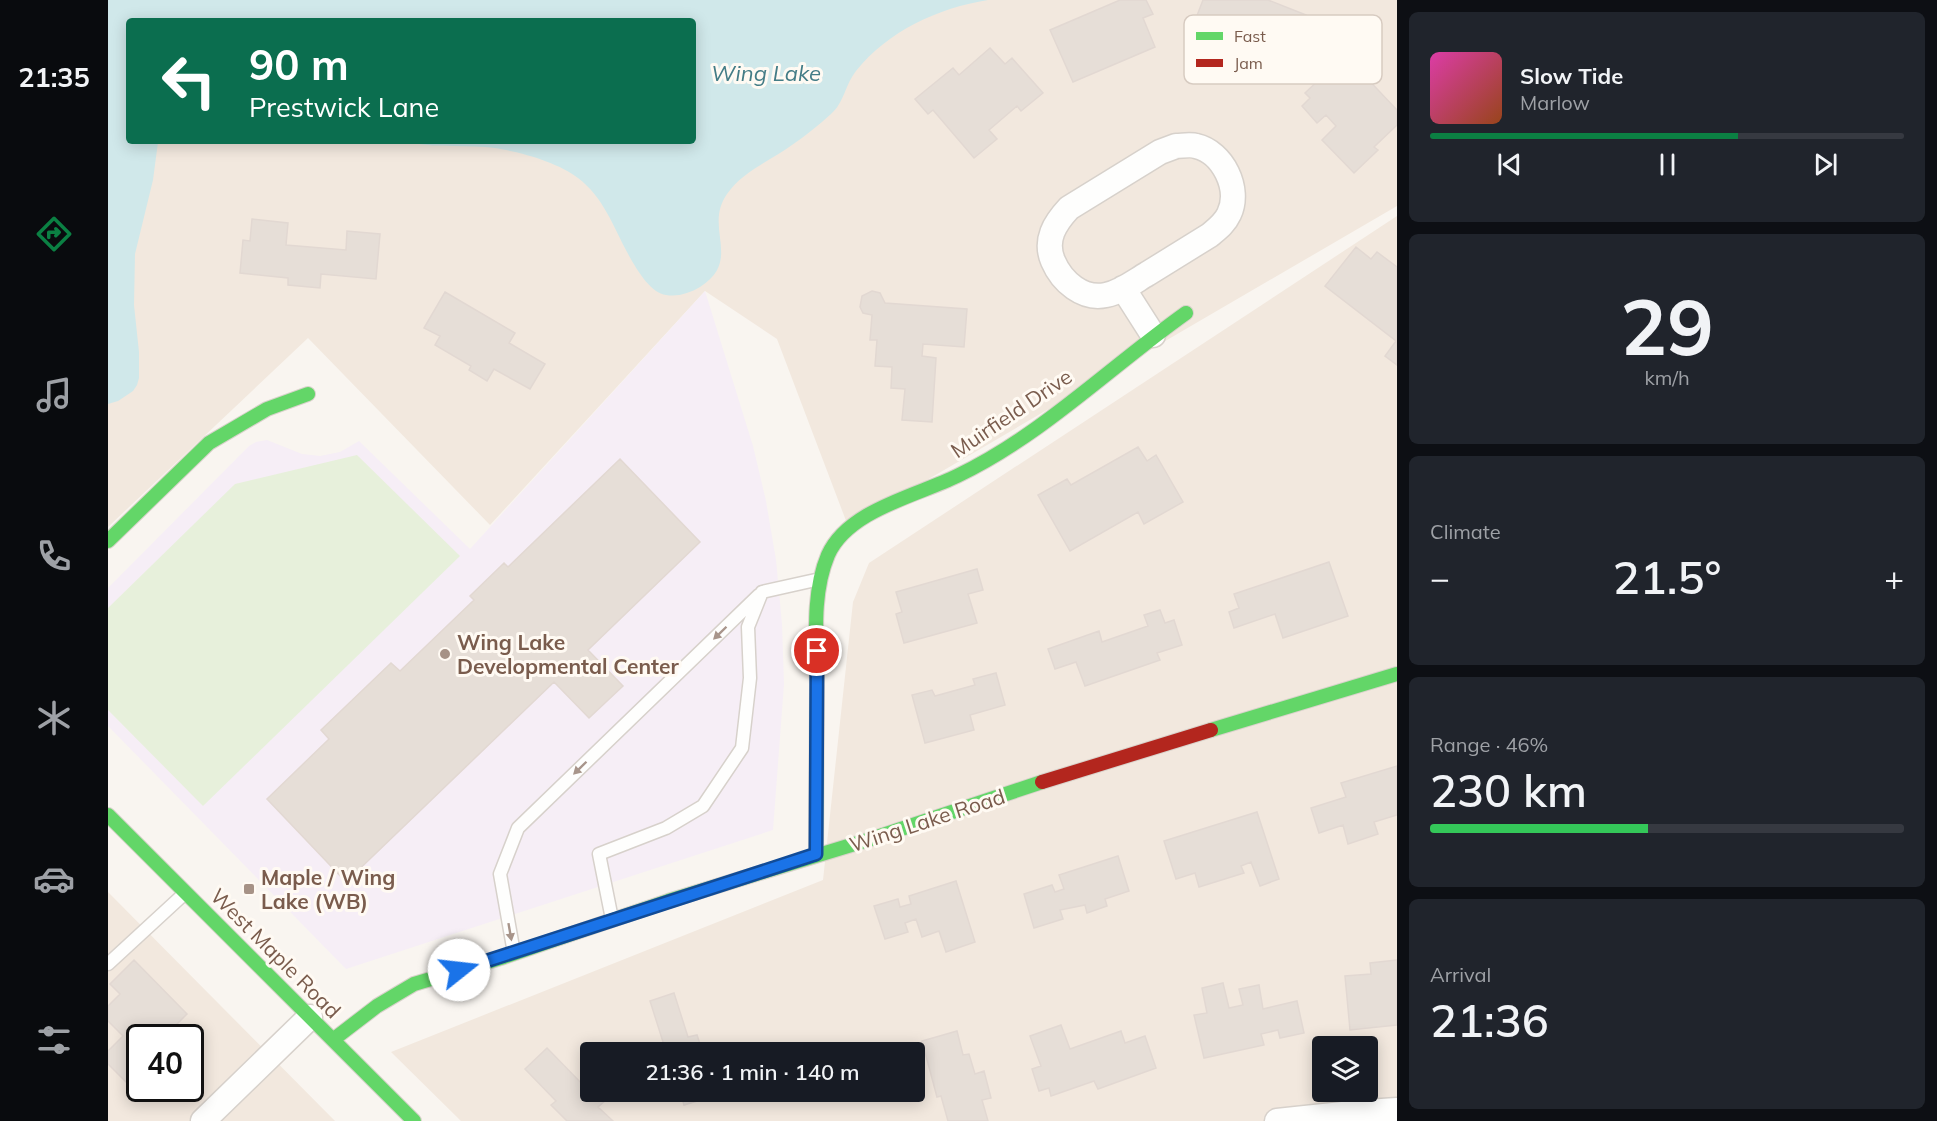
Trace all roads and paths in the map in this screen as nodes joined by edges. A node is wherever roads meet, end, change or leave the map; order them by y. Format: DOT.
graph roads {
  1 [pos="1123,288"];
  2 [pos="1186,313"];
  3 [pos="1153,335"];
  4 [pos="308,394"];
  5 [pos="108,541"];
  6 [pos="822,579"];
  7 [pos="762,592"];
  8 [pos="1397,674"];
  9 [pos="108,815"];
  10 [pos="816,854"];
  11 [pos="186,892"];
  12 [pos="612,920"];
  13 [pos="514,954"];
  14 [pos="108,964"];
  15 [pos="310,1017"];
  16 [pos="334,1040"];
  17 [pos="1397,1110"];
  18 [pos="203,1121"];
  19 [pos="414,1121"];
  20 [pos="1277,1121"];
  1 -- 1 [label="street"];
  1 -- 3 [label="street"];
  2 -- 3 [label="street, Muirfield Drive"];
  3 -- 6 [label="street, Muirfield Drive"];
  4 -- 5 [label="street"];
  6 -- 7 [label="lane"];
  6 -- 10 [label="street"];
  7 -- 12 [label="lane"];
  7 -- 13 [label="lane, one-way"];
  8 -- 10 [label="street, Wing Lake Road"];
  9 -- 11 [label="street, West Maple Road"];
  10 -- 12 [label="street, Wing Lake Road"];
  11 -- 14 [label="lane"];
  11 -- 15 [label="street, West Maple Road"];
  12 -- 13 [label="street, Wing Lake Road"];
  13 -- 16 [label="street, Wing Lake Road"];
  15 -- 16 [label="street, West Maple Road"];
  15 -- 18 [label="street"];
  16 -- 19 [label="street, West Maple Road"];
  17 -- 20 [label="street"];
}
